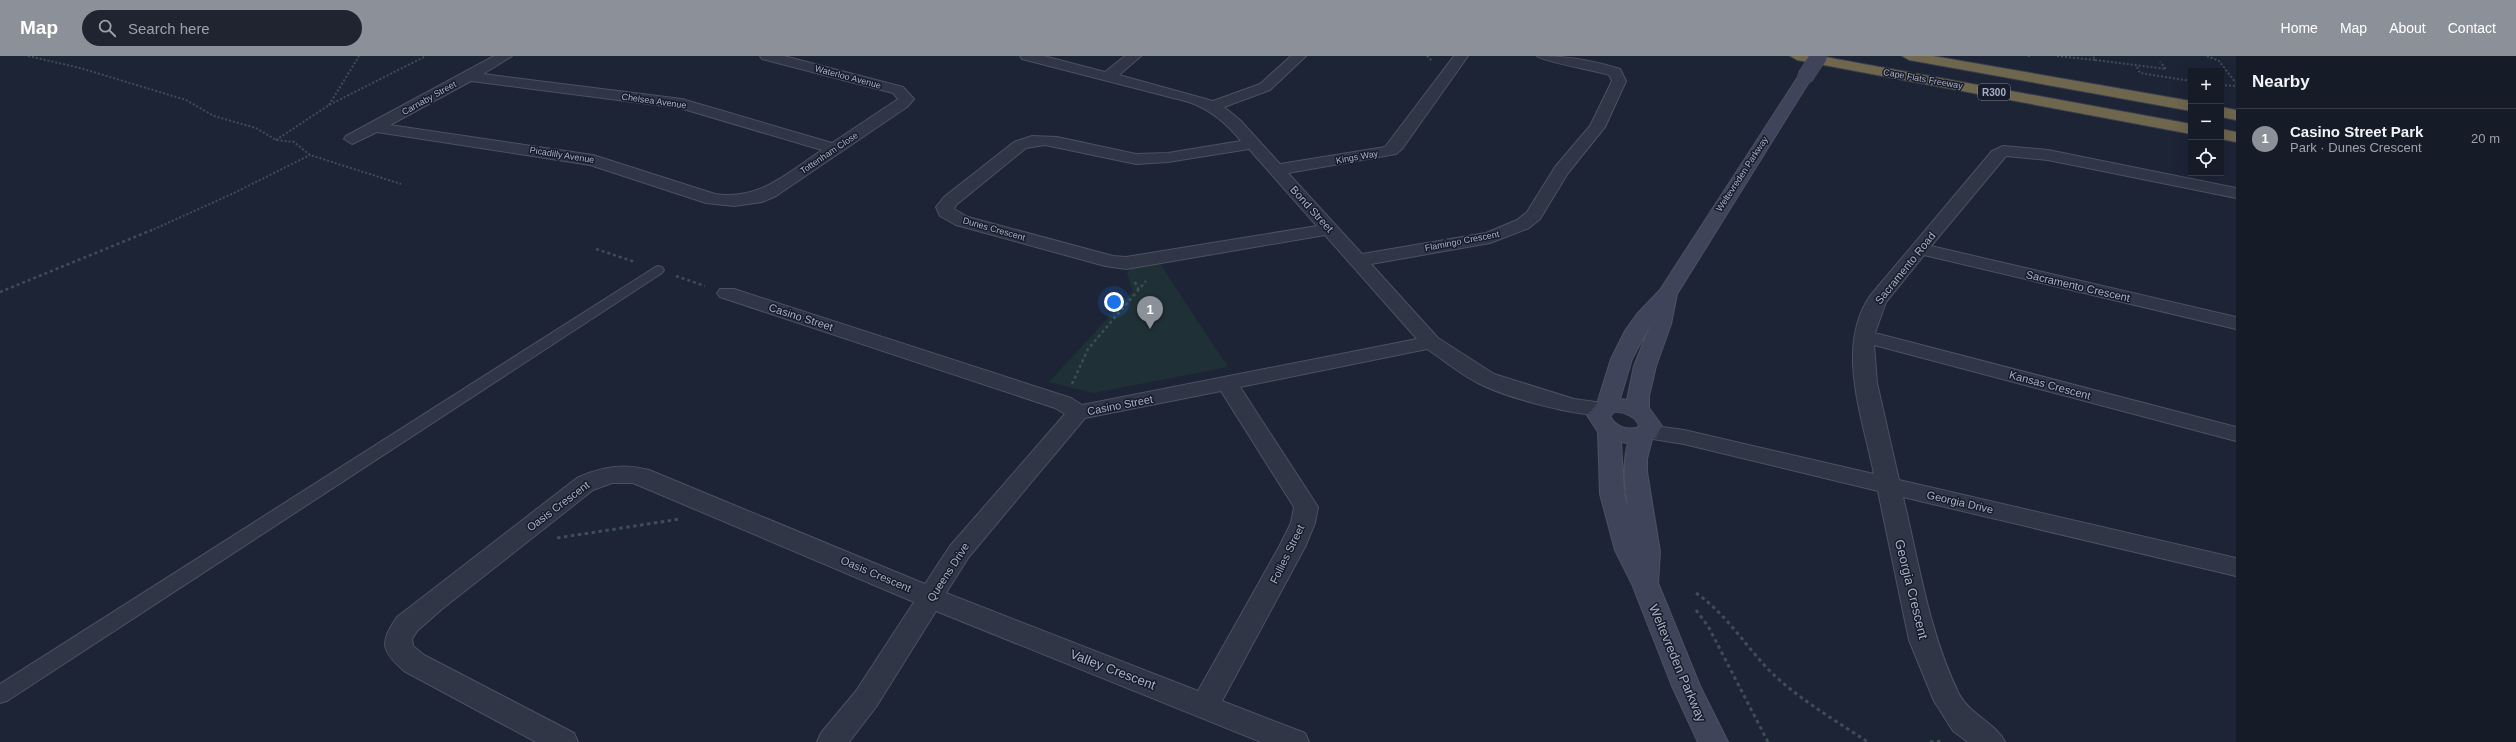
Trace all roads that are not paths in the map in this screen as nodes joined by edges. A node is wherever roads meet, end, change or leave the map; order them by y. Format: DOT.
graph roads {
  1 [pos="505,56"];
  2 [pos="767,56"];
  3 [pos="1027,56"];
  4 [pos="1134,56"];
  5 [pos="1299,56"];
  6 [pos="1461,56"];
  7 [pos="1544,56"];
  8 [pos="1797,56"];
  9 [pos="1819,56"];
  10 [pos="1909,56"];
  11 [pos="469,76"];
  12 [pos="1109,76"];
  13 [pos="904,94"];
  14 [pos="2188,105"];
  15 [pos="1213,106"];
  16 [pos="2224,112"];
  17 [pos="2236,114"];
  18 [pos="375,127"];
  19 [pos="2188,128"];
  20 [pos="2224,135"];
  21 [pos="2236,137"];
  22 [pos="352,139"];
  23 [pos="1252,144"];
  24 [pos="835,149"];
  25 [pos="1277,170"];
  26 [pos="2236,193"];
  27 [pos="743,201"];
  28 [pos="1330,229"];
  29 [pos="1920,249"];
  30 [pos="1359,260"];
  31 [pos="657,270"];
  32 [pos="727,293"];
  33 [pos="1667,294"];
  34 [pos="2236,323"];
  35 [pos="1864,336"];
  36 [pos="1431,342"];
  37 [pos="1227,384"];
  38 [pos="1070,408"];
  39 [pos="1604,417"];
  40 [pos="1644,425"];
  41 [pos="2236,434"];
  42 [pos="1888,485"];
  43 [pos="2236,567"];
  44 [pos="1644,584"];
  45 [pos="931,598"];
  46 [pos="0,694"];
  47 [pos="1205,705"];
  48 [pos="563,742"];
  49 [pos="832,742"];
  50 [pos="1294,742"];
  51 [pos="1713,742"];
  52 [pos="1990,742"];
  1 -- 11 [label="street, Carnaby Street"];
  2 -- 13 [label="street, Waterloo Avenue"];
  3 -- 12 [label="street, Bond Street"];
  4 -- 12 [label="street"];
  5 -- 15 [label="street"];
  6 -- 25 [label="street, Kings Way"];
  7 -- 30 [label="street, Flamingo Crescent"];
  8 -- 19 [label="highway, Cape Flats Freeway / R300"];
  9 -- 33 [label="street, Weltevreden Parkway, bridge"];
  10 -- 14 [label="highway, Cape Flats Freeway / R300"];
  11 -- 18 [label="street, Carnaby Street"];
  11 -- 24 [label="street, Chelsea Avenue"];
  12 -- 15 [label="street, Bond Street"];
  13 -- 24 [label="street, Tottenham Close"];
  15 -- 23 [label="street, Bond Street"];
  16 -- 17 [label="highway"];
  18 -- 22 [label="street, Carnaby Street"];
  18 -- 27 [label="street, Picadilly Avenue"];
  20 -- 21 [label="highway"];
  23 -- 25 [label="street, Bond Street"];
  23 -- 28 [label="street, Dunes Crescent"];
  24 -- 27 [label="street, Tottenham Close"];
  25 -- 28 [label="street, Bond Street"];
  26 -- 29 [label="street, Sacramento Road"];
  28 -- 30 [label="street, Bond Street"];
  29 -- 34 [label="street, Sacramento Crescent"];
  29 -- 35 [label="street, Sacramento Road"];
  30 -- 36 [label="street, Bond Street"];
  31 -- 46 [label="lane"];
  32 -- 38 [label="street, Casino Street"];
  33 -- 39 [label="street, Weltevreden Parkway"];
  33 -- 40 [label="street, Weltevreden Parkway"];
  35 -- 41 [label="street, Kansas Crescent"];
  35 -- 42 [label="street, Sacramento Road"];
  36 -- 37 [label="street, Casino Street"];
  36 -- 39 [label="street, Bond Street"];
  37 -- 38 [label="street, Casino Street"];
  37 -- 47 [label="street, Follies Street"];
  38 -- 45 [label="street, Queens Drive"];
  39 -- 40 [label="street"];
  39 -- 44 [label="street, Weltevreden Parkway"];
  40 -- 42 [label="street, Georgia Drive"];
  40 -- 44 [label="street, Weltevreden Parkway"];
  42 -- 43 [label="street, Georgia Drive"];
  42 -- 52 [label="street, Georgia Crescent"];
  44 -- 51 [label="street, Weltevreden Parkway"];
  45 -- 47 [label="street, Valley Crescent"];
  45 -- 48 [label="street, Oasis Crescent"];
  45 -- 49 [label="street, Queens Drive"];
  47 -- 50 [label="street, Valley Crescent"];
}
